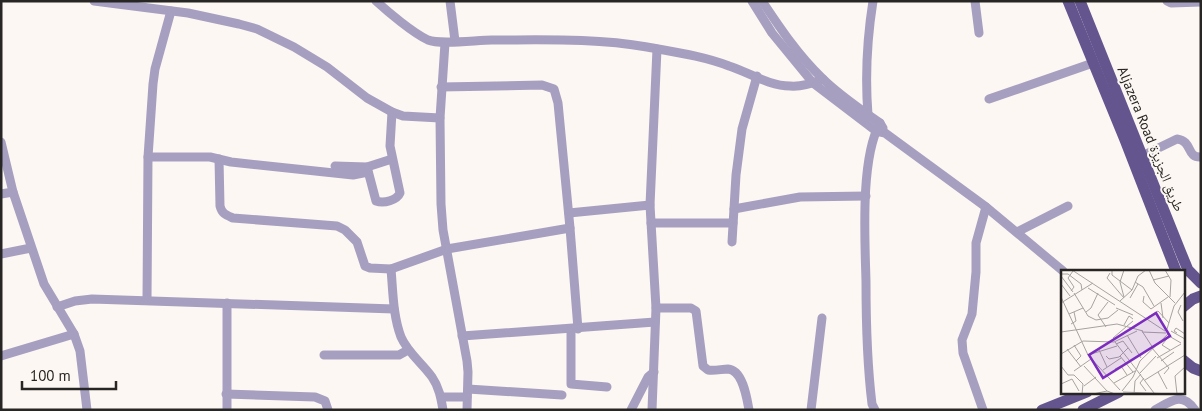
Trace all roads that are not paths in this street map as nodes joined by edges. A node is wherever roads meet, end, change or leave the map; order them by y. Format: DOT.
graph roads {
  1 [pos="94,1"];
  2 [pos="376,1"];
  3 [pos="450,1"];
  4 [pos="752,1"];
  5 [pos="762,1"];
  6 [pos="873,1"];
  7 [pos="975,1"];
  8 [pos="1068,1"];
  9 [pos="1080,1"];
  10 [pos="1167,1"];
  11 [pos="1201,2"];
  12 [pos="171,11"];
  13 [pos="979,33"];
  14 [pos="455,41"];
  15 [pos="445,43"];
  16 [pos="657,49"];
  17 [pos="1093,63"];
  18 [pos="757,76"];
  19 [pos="823,79"];
  20 [pos="813,83"];
  21 [pos="441,87"];
  22 [pos="866,92"];
  23 [pos="990,99"];
  24 [pos="849,100"];
  25 [pos="392,112"];
  26 [pos="868,115"];
  27 [pos="440,118"];
  28 [pos="878,127"];
  29 [pos="1,142"];
  30 [pos="1142,156"];
  31 [pos="148,157"];
  32 [pos="1201,157"];
  33 [pos="219,159"];
  34 [pos="392,160"];
  35 [pos="335,166"];
  36 [pos="367,170"];
  37 [pos="13,192"];
  38 [pos="1,194"];
  39 [pos="866,196"];
  40 [pos="650,205"];
  41 [pos="1068,206"];
  42 [pos="986,207"];
  43 [pos="734,209"];
  44 [pos="569,213"];
  45 [pos="651,223"];
  46 [pos="733,223"];
  47 [pos="570,228"];
  48 [pos="1017,232"];
  49 [pos="732,242"];
  50 [pos="31,248"];
  51 [pos="447,249"];
  52 [pos="1,254"];
  53 [pos="391,269"];
  54 [pos="1062,270"];
  55 [pos="1176,270"];
  56 [pos="1201,283"];
  57 [pos="1201,296"];
  58 [pos="147,300"];
  59 [pos="227,304"];
  60 [pos="1184,305"];
  61 [pos="57,307"];
  62 [pos="656,308"];
  63 [pos="394,309"];
  64 [pos="822,318"];
  65 [pos="655,322"];
  66 [pos="574,329"];
  67 [pos="74,334"];
  68 [pos="462,336"];
  69 [pos="408,350"];
  70 [pos="324,355"];
  71 [pos="1,356"];
  72 [pos="654,372"];
  73 [pos="607,387"];
  74 [pos="467,393"];
  75 [pos="226,394"];
  76 [pos="1082,394"];
  77 [pos="1115,394"];
  78 [pos="562,395"];
  79 [pos="441,396"];
  80 [pos="872,408"];
  81 [pos="87,410"];
  82 [pos="227,410"];
  83 [pos="328,410"];
  84 [pos="443,410"];
  85 [pos="467,410"];
  86 [pos="631,410"];
  87 [pos="652,410"];
  88 [pos="749,410"];
  89 [pos="811,410"];
  90 [pos="983,410"];
  91 [pos="1042,410"];
  92 [pos="1083,410"];
  93 [pos="1155,410"];
  94 [pos="1195,410"];
  1 -- 12 [label="street"];
  2 -- 15 [label="street"];
  3 -- 14 [label="street"];
  4 -- 20 [label="street"];
  5 -- 19 [label="street"];
  6 -- 22 [label="street"];
  7 -- 13 [label="street"];
  8 -- 17 [label="main road, Aljazera Road طريق الجزيزة"];
  9 -- 30 [label="main road, Aljazera Road طريق الجزيزة"];
  10 -- 11 [label="street"];
  12 -- 25 [label="street"];
  12 -- 31 [label="street"];
  14 -- 15 [label="street"];
  14 -- 16 [label="street"];
  15 -- 21 [label="street"];
  16 -- 18 [label="street"];
  16 -- 40 [label="street"];
  17 -- 23 [label="street"];
  17 -- 55 [label="main road, Aljazera Road طريق الجزيزة"];
  18 -- 20 [label="street"];
  18 -- 43 [label="street"];
  19 -- 20 [label="street"];
  19 -- 24 [label="street"];
  20 -- 28 [label="street"];
  21 -- 27 [label="street"];
  21 -- 44 [label="street"];
  22 -- 24 [label="street"];
  22 -- 26 [label="street"];
  24 -- 26 [label="street"];
  25 -- 27 [label="street"];
  25 -- 34 [label="street"];
  26 -- 28 [label="street"];
  27 -- 51 [label="street"];
  28 -- 39 [label="street"];
  28 -- 42 [label="street"];
  29 -- 37 [label="street"];
  30 -- 32 [label="street"];
  30 -- 56 [label="main road, Aljazera Road طريق الجزيزة"];
  31 -- 33 [label="street"];
  31 -- 58 [label="street"];
  33 -- 36 [label="street"];
  33 -- 53 [label="street"];
  34 -- 36 [label="street"];
  34 -- 36 [label="street"];
  35 -- 36 [label="street"];
  37 -- 38 [label="street"];
  37 -- 50 [label="street"];
  39 -- 43 [label="street"];
  39 -- 80 [label="street"];
  40 -- 44 [label="street"];
  40 -- 45 [label="street"];
  41 -- 48 [label="street"];
  42 -- 48 [label="street"];
  42 -- 90 [label="street"];
  43 -- 46 [label="street"];
  44 -- 47 [label="street"];
  45 -- 46 [label="street"];
  45 -- 62 [label="street"];
  46 -- 49 [label="street"];
  47 -- 51 [label="street"];
  47 -- 66 [label="street"];
  48 -- 54 [label="street"];
  50 -- 52 [label="street"];
  50 -- 61 [label="street"];
  51 -- 53 [label="street"];
  51 -- 68 [label="street"];
  53 -- 63 [label="street"];
  57 -- 60 [label="main road"];
  58 -- 59 [label="street"];
  58 -- 61 [label="street"];
  59 -- 63 [label="street"];
  59 -- 75 [label="street"];
  61 -- 67 [label="street"];
  62 -- 65 [label="street"];
  62 -- 88 [label="street"];
  63 -- 69 [label="street"];
  64 -- 89 [label="street"];
  65 -- 66 [label="street"];
  65 -- 72 [label="street"];
  66 -- 68 [label="street"];
  66 -- 73 [label="street"];
  67 -- 71 [label="street"];
  67 -- 81 [label="street"];
  68 -- 74 [label="street"];
  69 -- 70 [label="street"];
  69 -- 79 [label="street"];
  72 -- 86 [label="street"];
  72 -- 87 [label="street"];
  74 -- 78 [label="street"];
  74 -- 79 [label="street"];
  74 -- 85 [label="street"];
  75 -- 82 [label="street"];
  75 -- 83 [label="street"];
  76 -- 91 [label="main road"];
  77 -- 92 [label="main road"];
  79 -- 84 [label="street"];
  93 -- 94 [label="street"];
}
